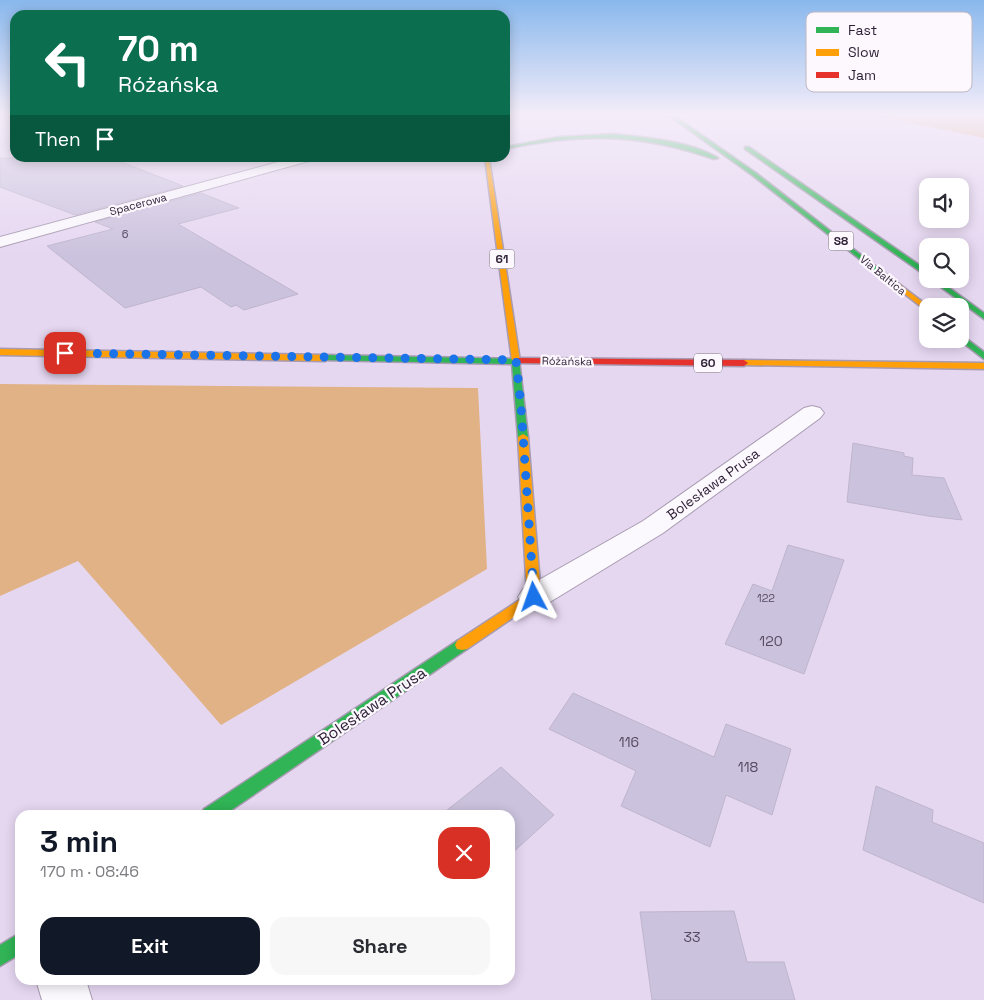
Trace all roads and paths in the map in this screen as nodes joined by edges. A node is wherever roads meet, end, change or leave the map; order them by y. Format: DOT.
graph roads {
  1 [pos="290,162"];
  2 [pos="488,162"];
  3 [pos="725,162"];
  4 [pos="736,162"];
  5 [pos="766,162"];
  6 [pos="754,174"];
  7 [pos="0,242"];
  8 [pos="919,269"];
  9 [pos="945,288"];
  10 [pos="919,303"];
  11 [pos="984,317"];
  12 [pos="969,344"];
  13 [pos="0,352"];
  14 [pos="984,356"];
  15 [pos="516,360"];
  16 [pos="984,366"];
  17 [pos="812,413"];
  18 [pos="534,597"];
  19 [pos="217,810"];
  20 [pos="15,946"];
  21 [pos="0,956"];
  22 [pos="62,985"];
  23 [pos="67,1000"];
  1 -- 7 [label="street, Spacerowa"];
  2 -- 15 [label="main road, 61"];
  3 -- 6 [label="main road"];
  4 -- 6 [label="main road, Via Baltica / S8"];
  5 -- 8 [label="main road, Via Baltica / S8"];
  6 -- 10 [label="main road, Via Baltica / S8"];
  9 -- 11 [label="main road"];
  12 -- 14 [label="main road"];
  13 -- 15 [label="main road, Różańska"];
  15 -- 16 [label="main road, Różańska / 60"];
  15 -- 18 [label="main road"];
  17 -- 18 [label="street, Bolesława Prusa"];
  18 -- 19 [label="main road, Bolesława Prusa"];
  20 -- 21 [label="main road"];
  22 -- 23 [label="street"];
}
